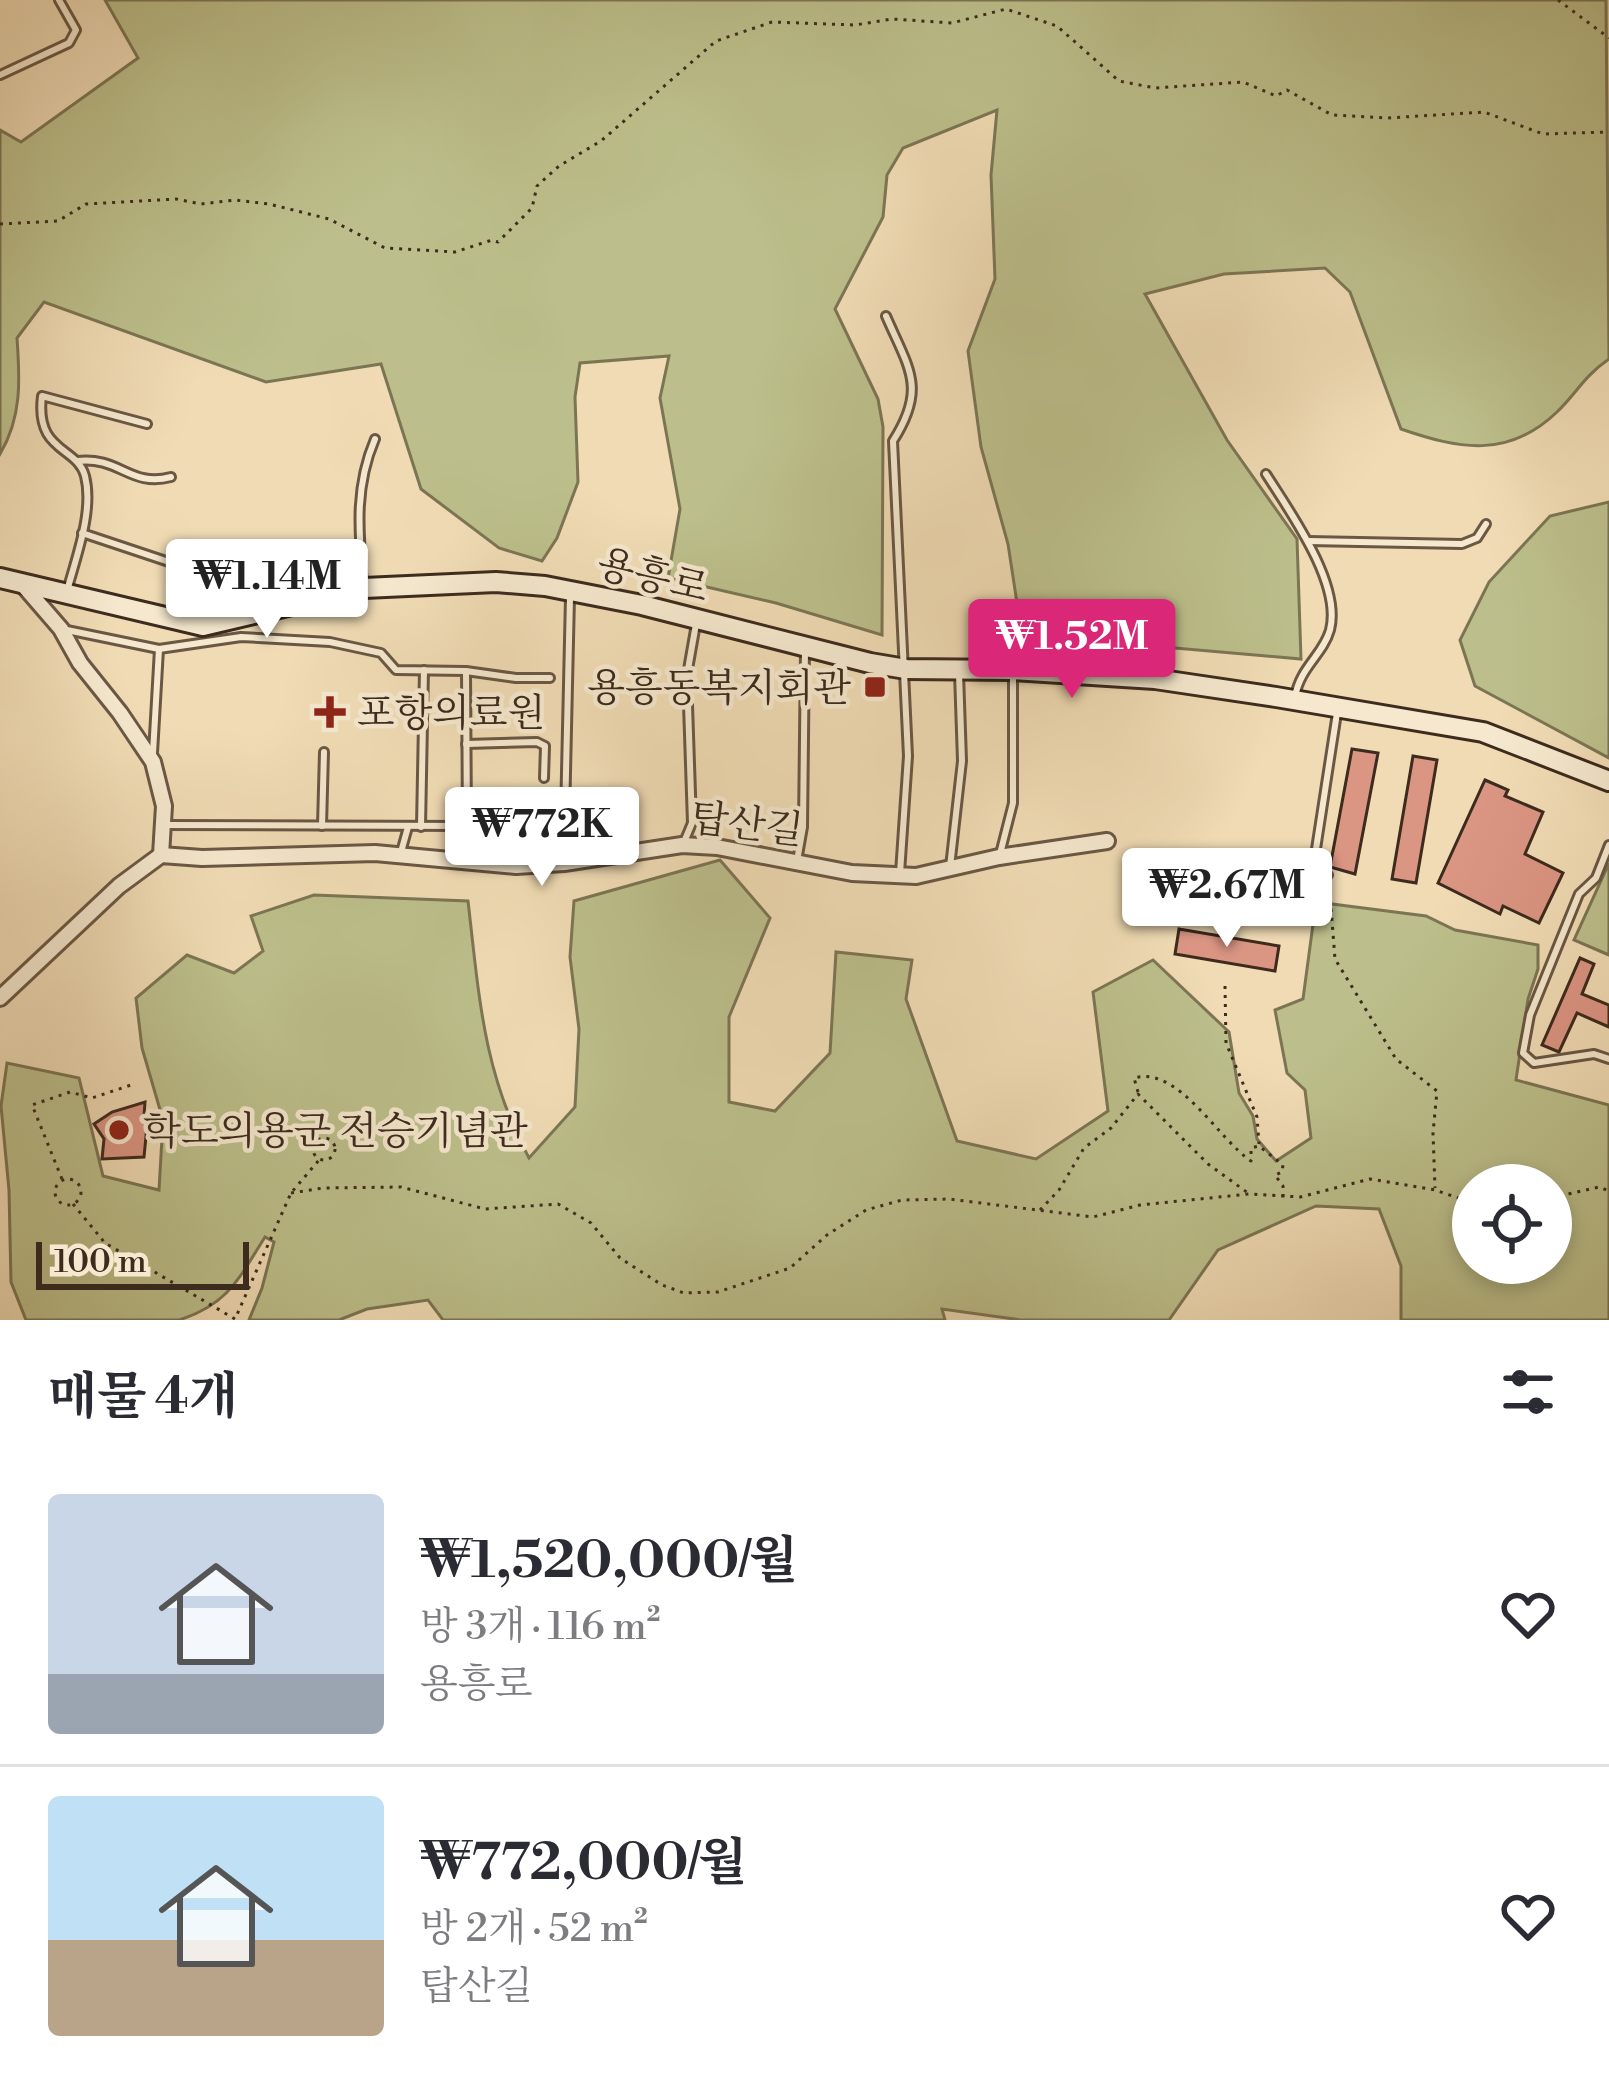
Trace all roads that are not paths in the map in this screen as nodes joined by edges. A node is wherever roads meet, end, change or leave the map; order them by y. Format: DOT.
graph roads {
  1 [pos="59,0"];
  2 [pos="0,75"];
  3 [pos="886,316"];
  4 [pos="147,424"];
  5 [pos="375,439"];
  6 [pos="77,461"];
  7 [pos="1266,474"];
  8 [pos="171,477"];
  9 [pos="1486,524"];
  10 [pos="82,533"];
  11 [pos="1308,541"];
  12 [pos="0,578"];
  13 [pos="272,579"];
  14 [pos="23,585"];
  15 [pos="364,588"];
  16 [pos="570,589"];
  17 [pos="66,595"];
  18 [pos="698,620"];
  19 [pos="61,629"];
  20 [pos="159,649"];
  21 [pos="806,649"];
  22 [pos="906,669"];
  23 [pos="424,670"];
  24 [pos="1012,670"];
  25 [pos="466,671"];
  26 [pos="958,671"];
  27 [pos="550,677"];
  28 [pos="1294,700"];
  29 [pos="1337,707"];
  30 [pos="466,744"];
  31 [pos="324,752"];
  32 [pos="152,763"];
  33 [pos="544,778"];
  34 [pos="1609,782"];
  35 [pos="163,825"];
  36 [pos="322,826"];
  37 [pos="408,826"];
  38 [pos="421,826"];
  39 [pos="1107,841"];
  40 [pos="682,845"];
  41 [pos="1609,845"];
  42 [pos="161,855"];
  43 [pos="400,856"];
  44 [pos="999,857"];
  45 [pos="797,861"];
  46 [pos="564,863"];
  47 [pos="950,867"];
  48 [pos="1328,875"];
  49 [pos="900,876"];
  50 [pos="0,998"];
  51 [pos="1609,1059"];
  1 -- 2 [label="lane"];
  3 -- 22 [label="lane"];
  4 -- 6 [label="lane"];
  5 -- 15 [label="lane"];
  6 -- 8 [label="lane"];
  6 -- 10 [label="lane"];
  7 -- 11 [label="lane"];
  9 -- 11 [label="lane"];
  10 -- 13 [label="lane"];
  10 -- 17 [label="lane"];
  11 -- 28 [label="lane"];
  12 -- 14 [label="street, 용흥로"];
  14 -- 17 [label="street, 용흥로"];
  14 -- 19 [label="street"];
  15 -- 16 [label="street, 용흥로"];
  15 -- 17 [label="street, 용흥로"];
  16 -- 18 [label="street, 용흥로"];
  16 -- 46 [label="lane"];
  18 -- 21 [label="street, 용흥로"];
  18 -- 40 [label="lane"];
  19 -- 20 [label="lane"];
  19 -- 32 [label="street"];
  20 -- 23 [label="lane"];
  20 -- 32 [label="lane"];
  21 -- 22 [label="street, 용흥로"];
  21 -- 45 [label="lane"];
  22 -- 26 [label="street, 용흥로"];
  22 -- 49 [label="lane"];
  23 -- 25 [label="lane"];
  23 -- 38 [label="lane"];
  24 -- 26 [label="street, 용흥로"];
  24 -- 28 [label="street, 용흥로"];
  24 -- 44 [label="lane"];
  25 -- 27 [label="lane"];
  25 -- 30 [label="lane"];
  26 -- 47 [label="lane"];
  28 -- 29 [label="street, 용흥로"];
  29 -- 34 [label="street, 용흥로"];
  29 -- 48 [label="lane"];
  30 -- 33 [label="lane"];
  30 -- 38 [label="lane"];
  31 -- 36 [label="lane"];
  32 -- 35 [label="street"];
  35 -- 36 [label="lane"];
  35 -- 42 [label="street"];
  36 -- 37 [label="lane"];
  37 -- 38 [label="lane"];
  37 -- 43 [label="lane"];
  39 -- 44 [label="street, 탑산길"];
  40 -- 45 [label="street, 탑산길"];
  40 -- 46 [label="street, 탑산길"];
  41 -- 51 [label="lane"];
  42 -- 43 [label="street, 탑산길"];
  42 -- 50 [label="street"];
  43 -- 46 [label="street, 탑산길"];
  44 -- 47 [label="street, 탑산길"];
  45 -- 49 [label="street, 탑산길"];
  47 -- 49 [label="street, 탑산길"];
}
